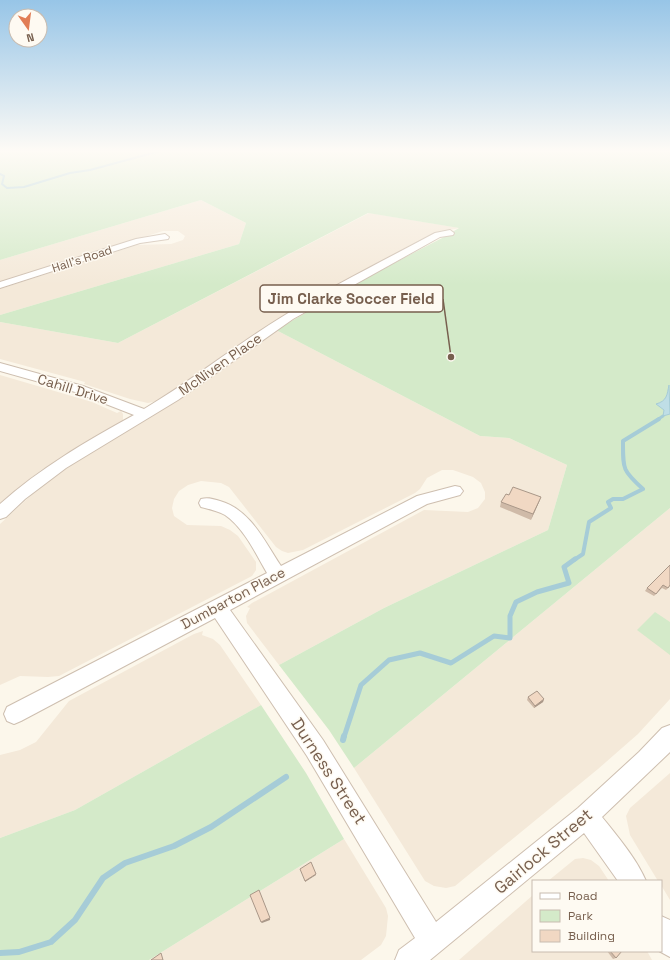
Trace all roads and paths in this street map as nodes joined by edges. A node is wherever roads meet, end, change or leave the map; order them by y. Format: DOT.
graph roads {
  1 [pos="450,233"];
  2 [pos="165,237"];
  3 [pos="0,285"];
  4 [pos="0,367"];
  5 [pos="145,414"];
  6 [pos="455,491"];
  7 [pos="207,503"];
  8 [pos="0,513"];
  9 [pos="278,575"];
  10 [pos="217,606"];
  11 [pos="14,714"];
  12 [pos="670,736"];
  13 [pos="586,816"];
  14 [pos="632,880"];
  15 [pos="662,931"];
  16 [pos="433,942"];
  17 [pos="670,944"];
  18 [pos="409,960"];
  1 -- 5 [label="street, McNiven Place"];
  2 -- 3 [label="street, Hall's Road"];
  4 -- 5 [label="street, Cahill Drive"];
  5 -- 8 [label="street, McNiven Place"];
  6 -- 9 [label="street, Dumbarton Place"];
  7 -- 9 [label="street"];
  9 -- 10 [label="street, Dumbarton Place"];
  10 -- 11 [label="street, Dumbarton Place"];
  10 -- 16 [label="street, Durness Street"];
  12 -- 13 [label="street, Gairlock Street"];
  13 -- 14 [label="street"];
  13 -- 16 [label="street, Gairlock Street"];
  15 -- 17 [label="street"];
  16 -- 18 [label="street, Gairlock Street"];
}
